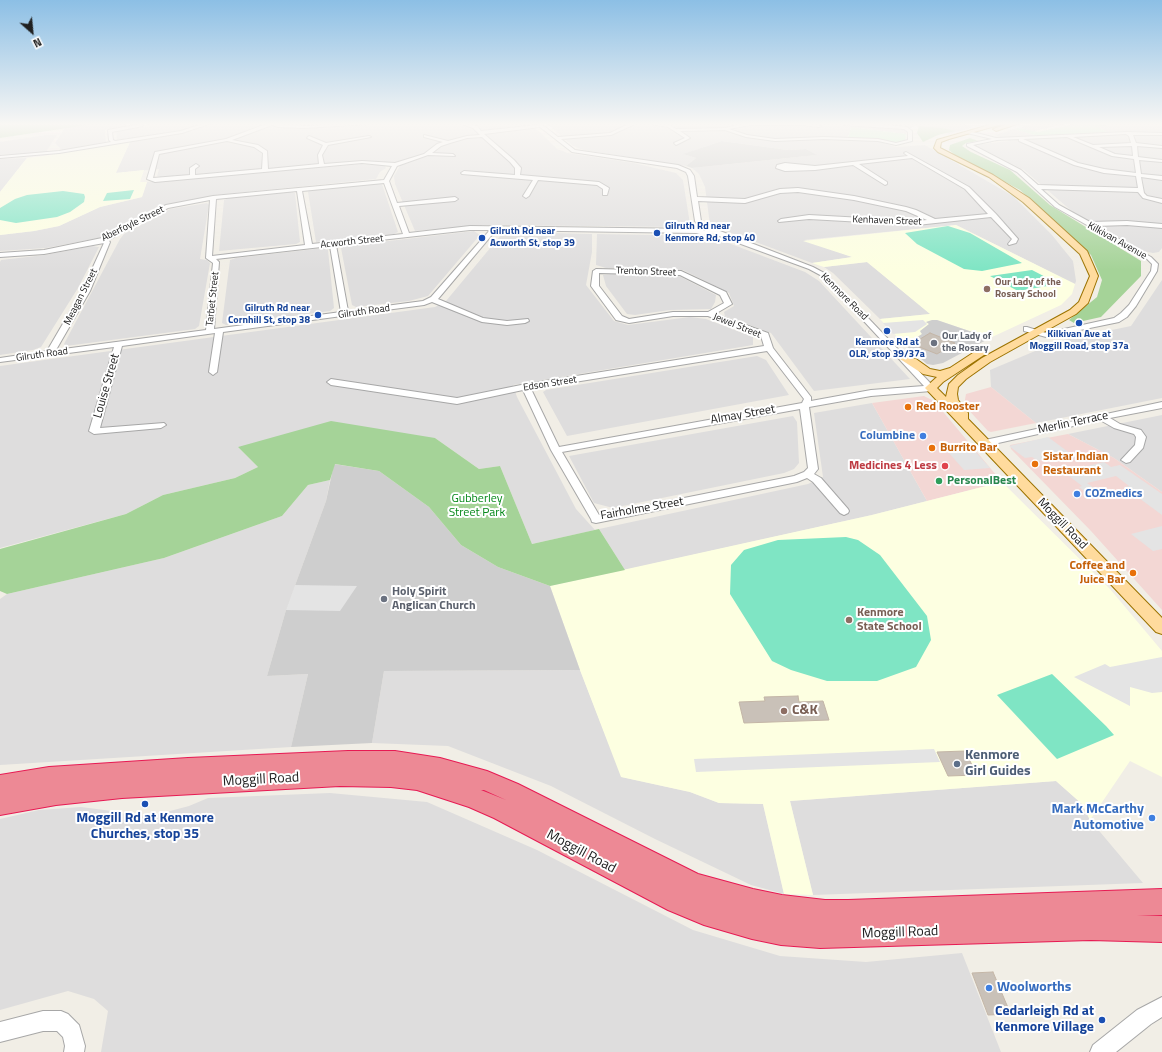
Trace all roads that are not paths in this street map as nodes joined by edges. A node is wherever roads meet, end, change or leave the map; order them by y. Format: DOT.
graph roads {
  1 [pos="152,172"];
  2 [pos="193,172"];
  3 [pos="240,172"];
  4 [pos="391,172"];
  5 [pos="518,172"];
  6 [pos="689,172"];
  7 [pos="867,172"];
  8 [pos="939,172"];
  9 [pos="983,172"];
  10 [pos="1020,172"];
  11 [pos="1113,172"];
  12 [pos="464,173"];
  13 [pos="1138,175"];
  14 [pos="192,176"];
  15 [pos="517,177"];
  16 [pos="536,178"];
  17 [pos="1162,178"];
  18 [pos="386,181"];
  19 [pos="884,183"];
  20 [pos="1036,187"];
  21 [pos="300,189"];
  22 [pos="1140,190"];
  23 [pos="605,194"];
  24 [pos="526,196"];
  25 [pos="213,198"];
  26 [pos="455,199"];
  27 [pos="695,201"];
  28 [pos="1162,201"];
  29 [pos="396,204"];
  30 [pos="994,215"];
  31 [pos="781,220"];
  32 [pos="935,222"];
  33 [pos="1088,224"];
  34 [pos="1162,226"];
  35 [pos="495,228"];
  36 [pos="699,229"];
  37 [pos="407,236"];
  38 [pos="104,240"];
  39 [pos="333,244"];
  40 [pos="1011,244"];
  41 [pos="310,247"];
  42 [pos="0,255"];
  43 [pos="1159,257"];
  44 [pos="209,258"];
  45 [pos="1148,258"];
  46 [pos="1154,271"];
  47 [pos="1162,273"];
  48 [pos="433,300"];
  49 [pos="709,314"];
  50 [pos="345,315"];
  51 [pos="629,321"];
  52 [pos="525,322"];
  53 [pos="219,331"];
  54 [pos="1031,331"];
  55 [pos="210,332"];
  56 [pos="119,344"];
  57 [pos="769,348"];
  58 [pos="50,353"];
  59 [pos="905,359"];
  60 [pos="0,360"];
  61 [pos="952,370"];
  62 [pos="213,372"];
  63 [pos="968,372"];
  64 [pos="331,382"];
  65 [pos="526,387"];
  66 [pos="931,388"];
  67 [pos="806,404"];
  68 [pos="1157,406"];
  69 [pos="1162,413"];
  70 [pos="1101,417"];
  71 [pos="962,420"];
  72 [pos="161,425"];
  73 [pos="985,443"];
  74 [pos="556,450"];
  75 [pos="1126,460"];
  76 [pos="808,474"];
  77 [pos="844,511"];
  78 [pos="1162,628"];
  79 [pos="0,785"];
  80 [pos="0,804"];
  81 [pos="1162,902"];
  82 [pos="1162,929"];
  83 [pos="1162,1006"];
  84 [pos="0,1032"];
  85 [pos="74,1052"];
  86 [pos="1100,1052"];
  1 -- 14 [label="street"];
  2 -- 14 [label="street"];
  3 -- 14 [label="street"];
  4 -- 18 [label="street"];
  5 -- 15 [label="street"];
  6 -- 27 [label="street"];
  7 -- 19 [label="street"];
  8 -- 30 [label="street"];
  9 -- 54 [label="main road, Moggill Road"];
  10 -- 20 [label="street, Kilkivan Avenue"];
  11 -- 13 [label="street"];
  12 -- 15 [label="street"];
  13 -- 17 [label="street"];
  13 -- 22 [label="street"];
  15 -- 16 [label="street"];
  16 -- 23 [label="street"];
  16 -- 24 [label="street"];
  18 -- 21 [label="street, Aberfoyle Street"];
  18 -- 29 [label="street"];
  20 -- 22 [label="street"];
  20 -- 33 [label="street, Kilkivan Avenue"];
  21 -- 25 [label="street, Aberfoyle Street"];
  21 -- 41 [label="street"];
  22 -- 28 [label="street"];
  25 -- 38 [label="street, Aberfoyle Street"];
  25 -- 44 [label="street, Tarbet Street"];
  26 -- 29 [label="street"];
  27 -- 32 [label="street"];
  27 -- 36 [label="street"];
  29 -- 37 [label="street"];
  30 -- 32 [label="street, Kenhaven Street"];
  30 -- 40 [label="street"];
  31 -- 32 [label="street, Kenhaven Street"];
  33 -- 34 [label="street"];
  33 -- 45 [label="street, Kilkivan Avenue"];
  35 -- 36 [label="street"];
  35 -- 37 [label="street, Acworth Street"];
  35 -- 48 [label="street"];
  36 -- 59 [label="street, Kenmore Road"];
  37 -- 39 [label="street, Acworth Street"];
  38 -- 42 [label="street, Aberfoyle Street"];
  38 -- 58 [label="street, Meagan Street"];
  39 -- 41 [label="street, Acworth Street"];
  39 -- 50 [label="street"];
  41 -- 44 [label="street, Acworth Street"];
  43 -- 45 [label="street"];
  44 -- 55 [label="street, Tarbet Street"];
  45 -- 46 [label="street, Kilkivan Avenue"];
  46 -- 47 [label="street"];
  46 -- 54 [label="street, Kilkivan Avenue"];
  48 -- 50 [label="street, Gilruth Road"];
  48 -- 52 [label="street"];
  49 -- 51 [label="street, Jewel Street"];
  49 -- 51 [label="street, Trenton Street"];
  49 -- 57 [label="street, Jewel Street"];
  50 -- 53 [label="street, Gilruth Road"];
  53 -- 55 [label="street, Gilruth Road"];
  53 -- 62 [label="street"];
  54 -- 61 [label="main road, Moggill Road"];
  54 -- 63 [label="main road, Moggill Road"];
  55 -- 56 [label="street, Gilruth Road"];
  56 -- 58 [label="street, Gilruth Road"];
  56 -- 72 [label="street, Louise Street"];
  57 -- 65 [label="street, Edson Street"];
  57 -- 67 [label="street, Jewel Street"];
  58 -- 60 [label="street, Gilruth Road"];
  59 -- 61 [label="main road"];
  59 -- 66 [label="street, Kenmore Road"];
  61 -- 66 [label="main road, Moggill Road"];
  63 -- 66 [label="main road"];
  63 -- 71 [label="main road, Moggill Road"];
  64 -- 65 [label="street, Edson Street"];
  65 -- 74 [label="street, Fairholme Street"];
  66 -- 67 [label="street, Almay Street"];
  66 -- 71 [label="main road, Moggill Road"];
  67 -- 74 [label="street, Almay Street"];
  67 -- 76 [label="street"];
  68 -- 69 [label="street"];
  68 -- 70 [label="street, Merlin Terrace"];
  70 -- 73 [label="street, Merlin Terrace"];
  70 -- 75 [label="street"];
  71 -- 73 [label="main road, Moggill Road"];
  73 -- 78 [label="main road, Moggill Road"];
  74 -- 76 [label="street, Fairholme Street"];
  76 -- 77 [label="street"];
  79 -- 81 [label="highway, Moggill Road"];
  80 -- 82 [label="highway, Moggill Road"];
  83 -- 86 [label="street"];
  84 -- 85 [label="street"];
}
